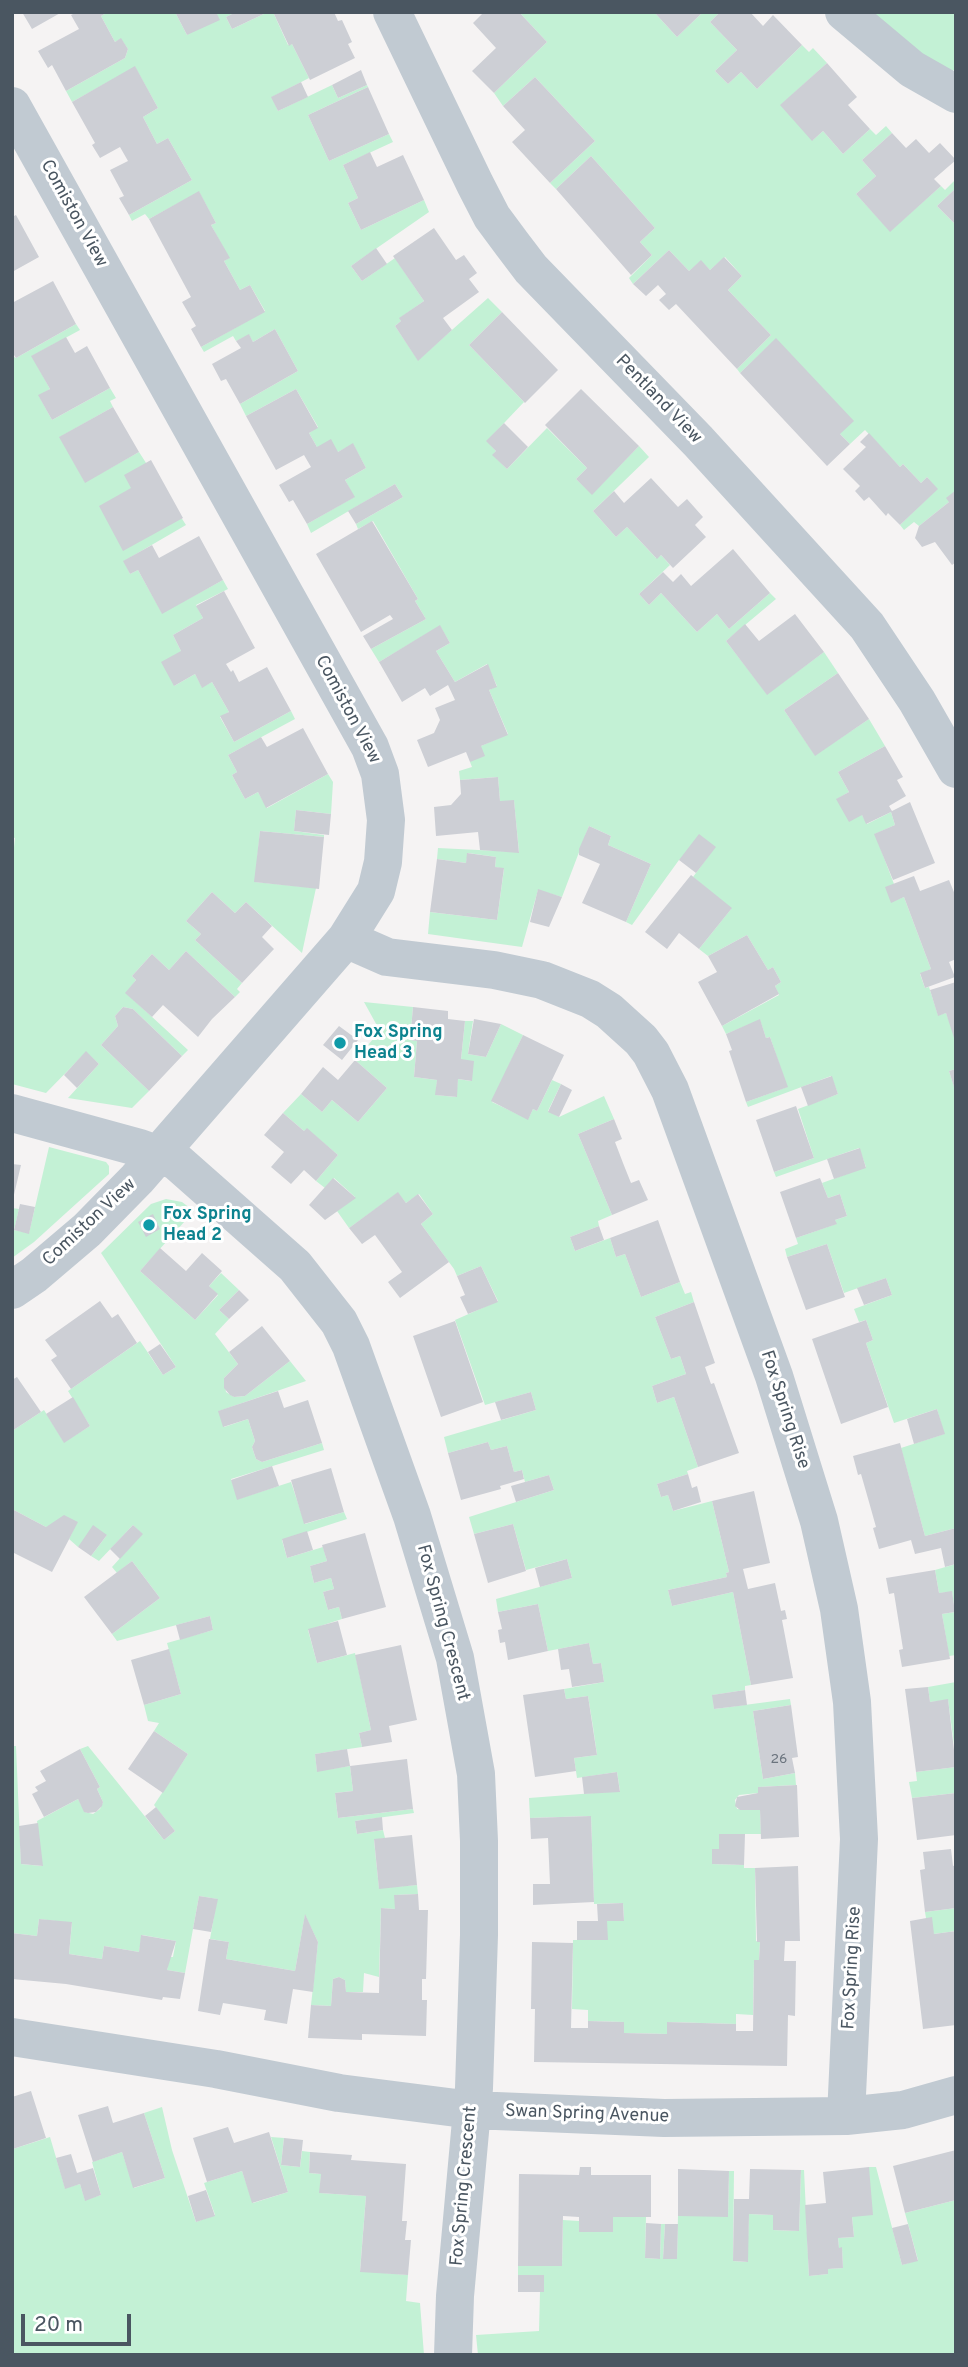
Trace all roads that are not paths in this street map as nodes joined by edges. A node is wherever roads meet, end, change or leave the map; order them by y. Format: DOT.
graph roads {
  1 [pos="393,12"];
  2 [pos="845,12"];
  3 [pos="956,94"];
  4 [pos="12,106"];
  5 [pos="23,152"];
  6 [pos="956,769"];
  7 [pos="346,939"];
  8 [pos="12,1113"];
  9 [pos="158,1155"];
  10 [pos="12,1290"];
  11 [pos="12,2038"];
  12 [pos="956,2095"];
  13 [pos="472,2110"];
  14 [pos="846,2116"];
  15 [pos="453,2355"];
  1 -- 6 [label="street, Pentland View"];
  2 -- 3 [label="street"];
  4 -- 5 [label="street, Comiston View"];
  5 -- 7 [label="street, Comiston View"];
  7 -- 9 [label="street, Comiston View"];
  7 -- 14 [label="street, Fox Spring Rise"];
  8 -- 9 [label="street, Fox Spring Crescent"];
  9 -- 10 [label="street, Comiston View"];
  9 -- 13 [label="street, Fox Spring Crescent"];
  11 -- 13 [label="street, Swan Spring Avenue"];
  12 -- 14 [label="street, Swan Spring Avenue"];
  13 -- 14 [label="street, Swan Spring Avenue"];
  13 -- 15 [label="street, Fox Spring Crescent"];
}
